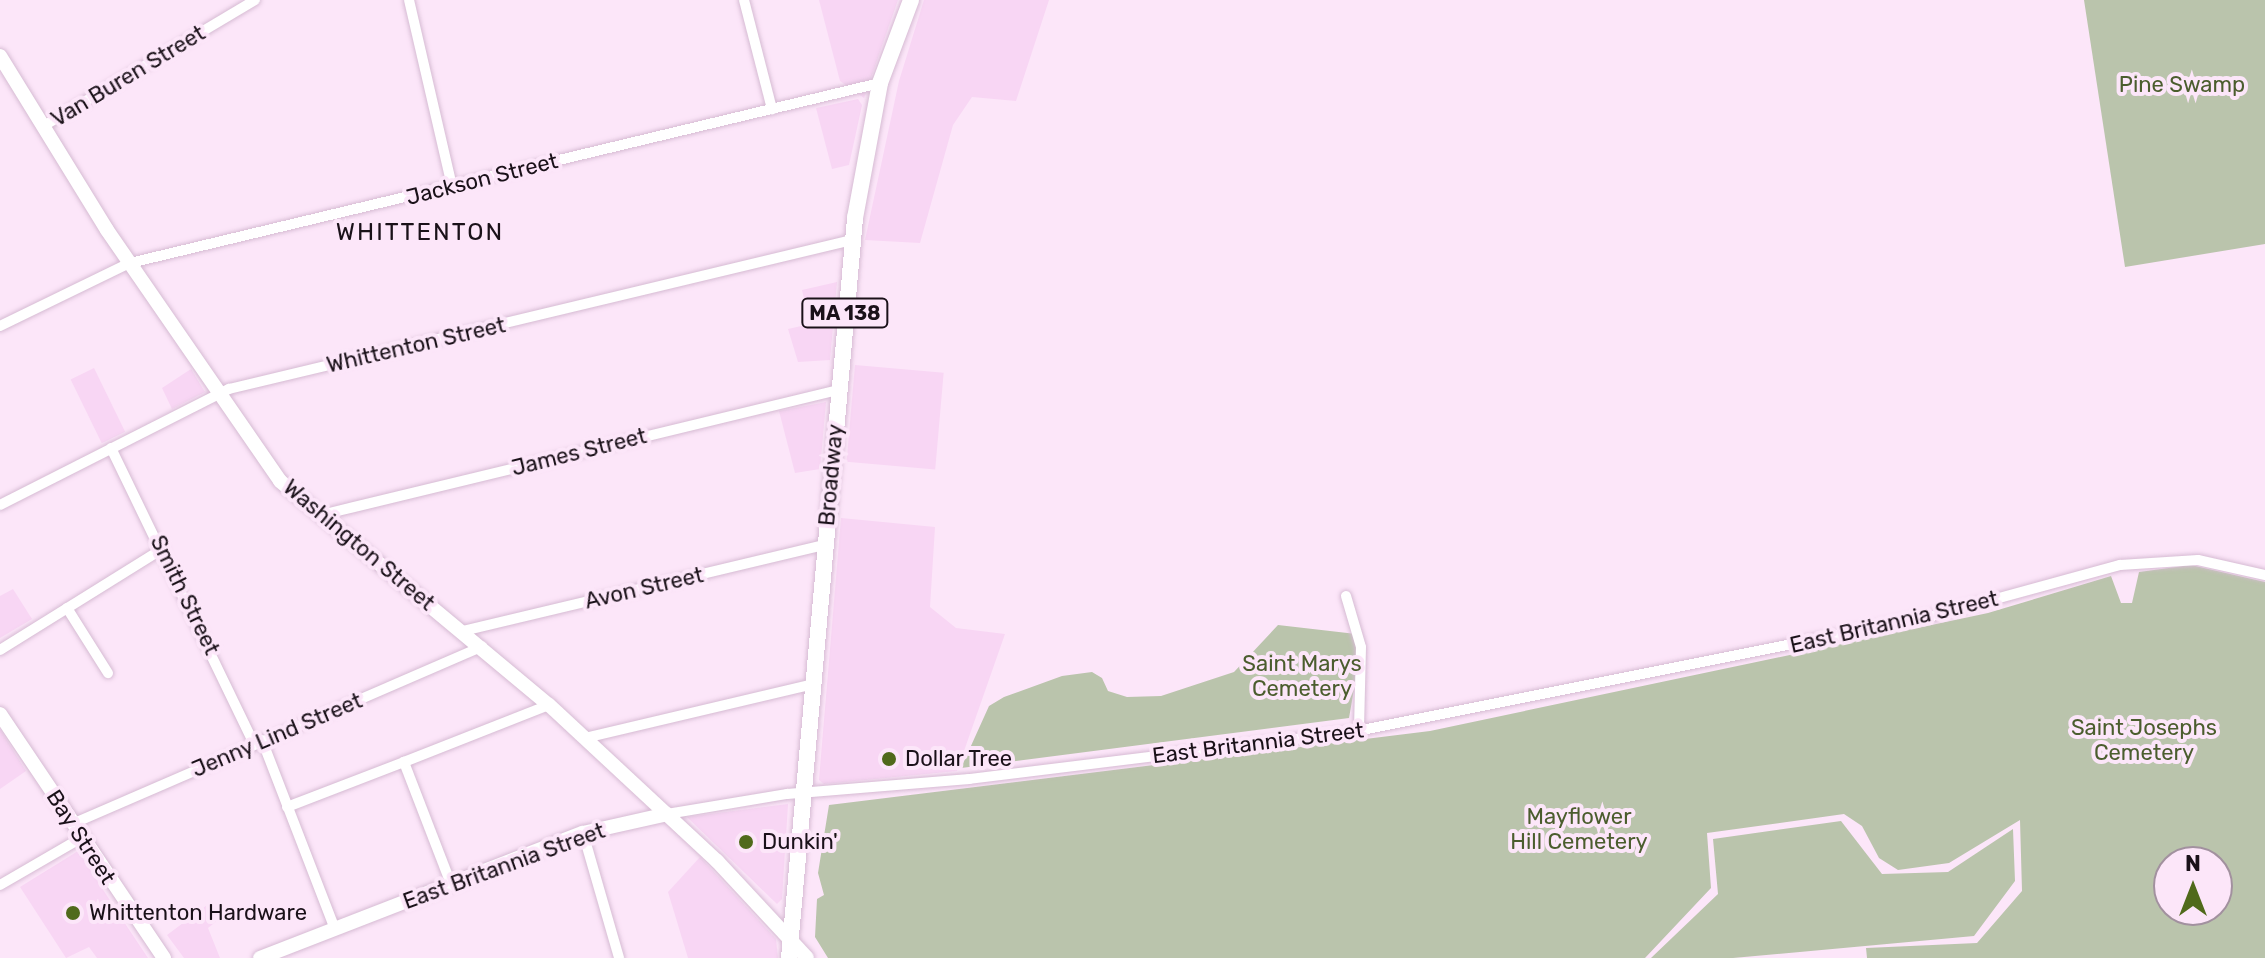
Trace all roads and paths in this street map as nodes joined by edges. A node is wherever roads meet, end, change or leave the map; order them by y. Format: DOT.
graph roads {
  1 [pos="255,0"];
  2 [pos="409,0"];
  3 [pos="744,0"];
  4 [pos="911,0"];
  5 [pos="242,3"];
  6 [pos="0,56"];
  7 [pos="880,83"];
  8 [pos="772,109"];
  9 [pos="42,127"];
  10 [pos="452,186"];
  11 [pos="852,240"];
  12 [pos="130,263"];
  13 [pos="0,326"];
  14 [pos="838,390"];
  15 [pos="219,394"];
  16 [pos="111,448"];
  17 [pos="0,505"];
  18 [pos="321,515"];
  19 [pos="825,545"];
  20 [pos="162,549"];
  21 [pos="2265,575"];
  22 [pos="1346,596"];
  23 [pos="67,608"];
  24 [pos="463,631"];
  25 [pos="482,647"];
  26 [pos="0,650"];
  27 [pos="108,673"];
  28 [pos="814,684"];
  29 [pos="549,705"];
  30 [pos="0,714"];
  31 [pos="1359,731"];
  32 [pos="585,738"];
  33 [pos="258,742"];
  34 [pos="404,762"];
  35 [pos="805,794"];
  36 [pos="287,807"];
  37 [pos="667,814"];
  38 [pos="72,824"];
  39 [pos="583,833"];
  40 [pos="81,838"];
  41 [pos="451,884"];
  42 [pos="0,885"];
  43 [pos="335,929"];
  44 [pos="791,936"];
  45 [pos="164,958"];
  46 [pos="260,958"];
  47 [pos="619,958"];
  48 [pos="789,958"];
  49 [pos="807,958"];
  1 -- 5 [label="street, Van Buren Street"];
  2 -- 10 [label="street"];
  3 -- 8 [label="street"];
  4 -- 7 [label="main road, Broadway / MA 138"];
  5 -- 9 [label="street, Van Buren Street"];
  6 -- 9 [label="street, Washington Street"];
  7 -- 8 [label="street, Jackson Street"];
  7 -- 11 [label="main road, Broadway / MA 138"];
  8 -- 10 [label="street, Jackson Street"];
  9 -- 12 [label="street, Washington Street"];
  10 -- 12 [label="street, Jackson Street"];
  11 -- 14 [label="main road, Broadway / MA 138"];
  11 -- 15 [label="street, Whittenton Street"];
  12 -- 13 [label="street, Jackson Street"];
  12 -- 15 [label="street, Washington Street"];
  14 -- 18 [label="street, James Street"];
  14 -- 19 [label="main road, Broadway / MA 138"];
  15 -- 16 [label="street, Whittenton Street"];
  15 -- 18 [label="street, Washington Street"];
  16 -- 17 [label="street, Whittenton Street"];
  16 -- 20 [label="street, Smith Street"];
  18 -- 24 [label="street, Washington Street"];
  19 -- 24 [label="street, Avon Street"];
  19 -- 28 [label="main road, Broadway / MA 138"];
  20 -- 23 [label="street"];
  20 -- 33 [label="street, Smith Street"];
  21 -- 31 [label="street, East Britannia Street"];
  22 -- 31 [label="street"];
  23 -- 26 [label="street"];
  23 -- 27 [label="street"];
  24 -- 25 [label="street, Washington Street"];
  25 -- 29 [label="street, Washington Street"];
  25 -- 33 [label="street, Jenny Lind Street"];
  28 -- 32 [label="street"];
  28 -- 35 [label="main road, Broadway / MA 138"];
  29 -- 32 [label="street, Washington Street"];
  29 -- 34 [label="street"];
  30 -- 38 [label="street, Bay Street"];
  31 -- 35 [label="street, East Britannia Street"];
  32 -- 37 [label="street, Washington Street"];
  33 -- 36 [label="street, Smith Street"];
  33 -- 38 [label="street, Jenny Lind Street"];
  34 -- 36 [label="street"];
  34 -- 41 [label="street"];
  35 -- 37 [label="street, East Britannia Street"];
  35 -- 44 [label="main road, Broadway / MA 138"];
  36 -- 43 [label="street, Smith Street"];
  37 -- 39 [label="street, East Britannia Street"];
  37 -- 44 [label="street, Washington Street"];
  38 -- 40 [label="street, Bay Street"];
  39 -- 41 [label="street, East Britannia Street"];
  39 -- 47 [label="street"];
  40 -- 42 [label="street"];
  40 -- 45 [label="street, Bay Street"];
  41 -- 43 [label="street, East Britannia Street"];
  43 -- 46 [label="street, East Britannia Street"];
  44 -- 48 [label="main road, Broadway / MA 138"];
  44 -- 49 [label="street, Washington Street"];
}
